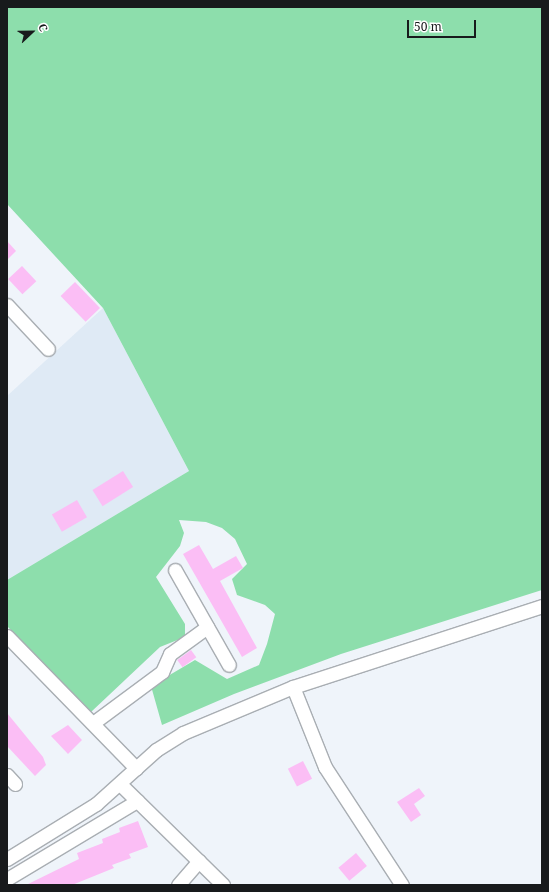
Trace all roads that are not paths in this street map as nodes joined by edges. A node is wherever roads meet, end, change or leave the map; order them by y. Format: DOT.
graph roads {
  1 [pos="7,305"];
  2 [pos="48,349"];
  3 [pos="175,570"];
  4 [pos="542,606"];
  5 [pos="207,627"];
  6 [pos="7,636"];
  7 [pos="229,665"];
  8 [pos="293,687"];
  9 [pos="93,723"];
  10 [pos="136,768"];
  11 [pos="120,784"];
  12 [pos="137,801"];
  13 [pos="7,859"];
  14 [pos="199,861"];
  15 [pos="7,879"];
  16 [pos="400,884"];
  17 [pos="178,885"];
  18 [pos="224,885"];
  1 -- 2 [label="street"];
  3 -- 5 [label="street"];
  4 -- 8 [label="street"];
  5 -- 7 [label="street"];
  5 -- 9 [label="street"];
  6 -- 9 [label="street"];
  8 -- 10 [label="street"];
  8 -- 16 [label="street"];
  9 -- 10 [label="street"];
  10 -- 11 [label="street"];
  11 -- 12 [label="street"];
  11 -- 13 [label="street"];
  12 -- 14 [label="street"];
  12 -- 15 [label="street"];
  14 -- 17 [label="street"];
  14 -- 18 [label="street"];
}
